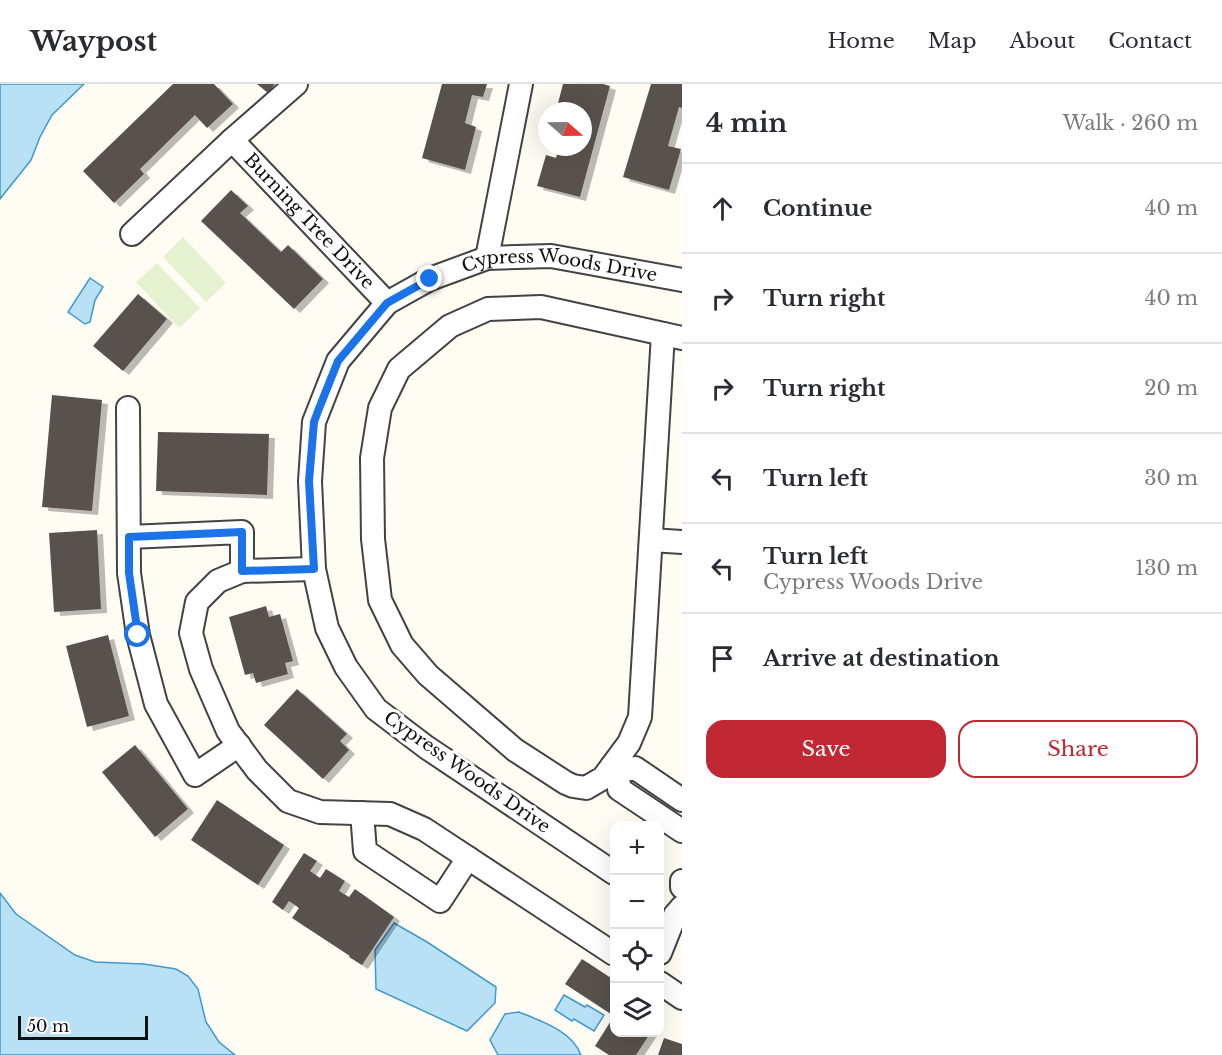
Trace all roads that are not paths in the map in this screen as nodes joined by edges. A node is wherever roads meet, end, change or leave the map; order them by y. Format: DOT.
graph roads {
  1 [pos="296,84"];
  2 [pos="520,84"];
  3 [pos="232,140"];
  4 [pos="132,234"];
  5 [pos="487,258"];
  6 [pos="682,279"];
  7 [pos="387,303"];
  8 [pos="673,336"];
  9 [pos="128,408"];
  10 [pos="129,537"];
  11 [pos="651,540"];
  12 [pos="682,542"];
  13 [pos="314,569"];
  14 [pos="242,571"];
  15 [pos="239,745"];
  16 [pos="615,768"];
  17 [pos="679,798"];
  18 [pos="362,813"];
  19 [pos="660,816"];
  20 [pos="682,831"];
  21 [pos="468,858"];
  22 [pos="610,870"];
  23 [pos="682,881"];
  24 [pos="682,887"];
  25 [pos="675,911"];
  26 [pos="664,942"];
  27 [pos="610,951"];
  28 [pos="664,986"];
  29 [pos="682,998"];
  1 -- 3 [label="street, Burning Tree Drive"];
  2 -- 5 [label="street"];
  3 -- 4 [label="street, Burning Tree Drive"];
  3 -- 7 [label="street, Burning Tree Drive"];
  5 -- 6 [label="street, Cypress Woods Drive"];
  5 -- 7 [label="street, Cypress Woods Drive"];
  7 -- 13 [label="street, Cypress Woods Drive"];
  8 -- 11 [label="street"];
  8 -- 16 [label="street"];
  9 -- 10 [label="street"];
  10 -- 14 [label="street"];
  10 -- 15 [label="street"];
  11 -- 12 [label="street"];
  11 -- 16 [label="street"];
  13 -- 14 [label="street"];
  13 -- 22 [label="street, Cypress Woods Drive"];
  14 -- 15 [label="street"];
  15 -- 18 [label="street"];
  16 -- 17 [label="street"];
  16 -- 19 [label="street"];
  17 -- 19 [label="street"];
  18 -- 21 [label="street"];
  18 -- 21 [label="street"];
  19 -- 20 [label="street"];
  21 -- 27 [label="street"];
  23 -- 24 [label="street"];
  25 -- 26 [label="street"];
  28 -- 29 [label="street"];
}
